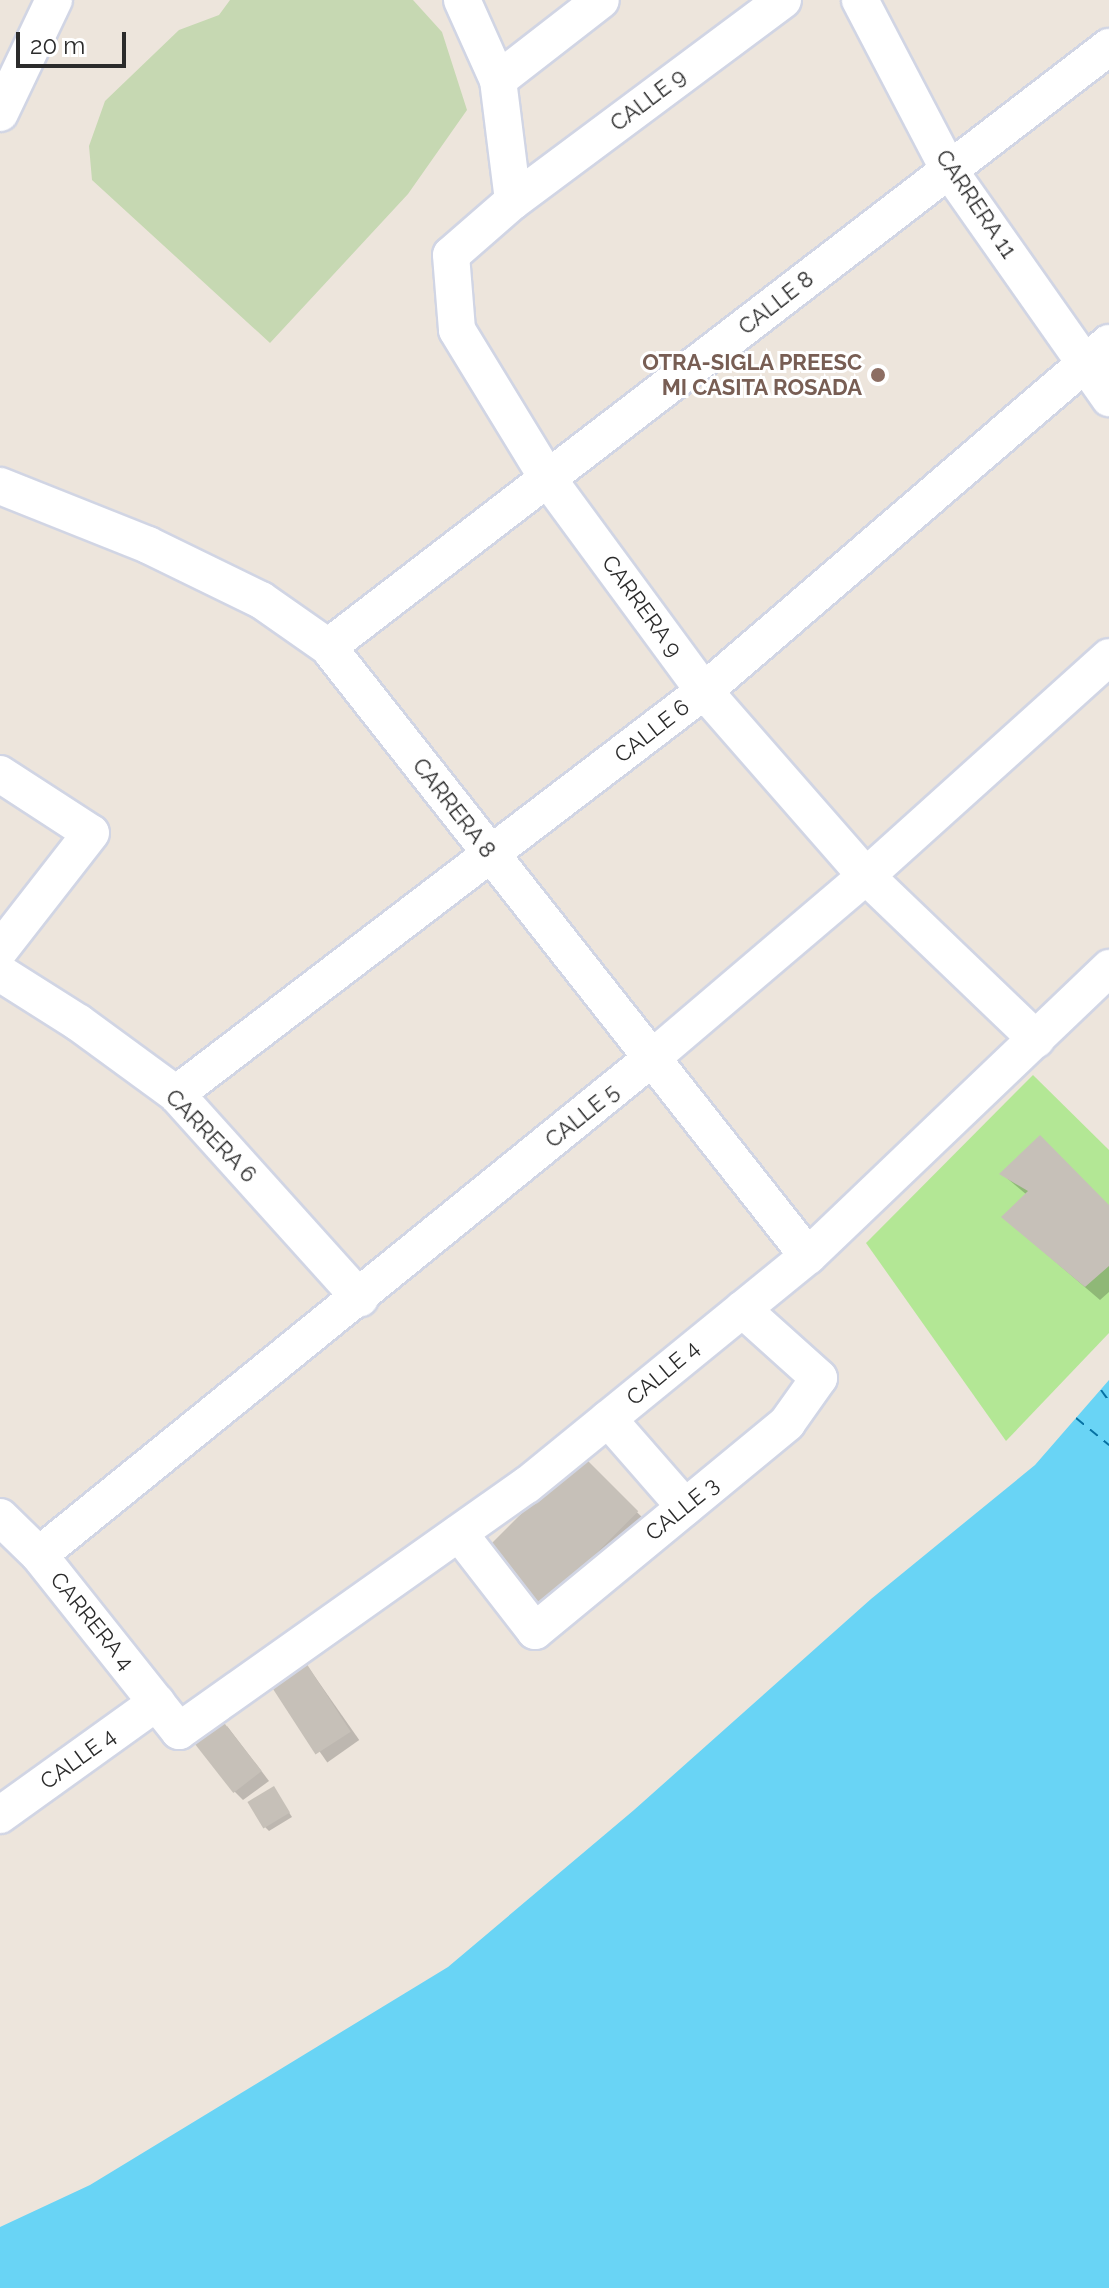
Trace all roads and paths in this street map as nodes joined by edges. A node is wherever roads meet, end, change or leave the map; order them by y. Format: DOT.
graph roads {
  1 [pos="54,0"];
  2 [pos="462,0"];
  3 [pos="601,0"];
  4 [pos="783,0"];
  5 [pos="860,0"];
  6 [pos="1109,47"];
  7 [pos="498,80"];
  8 [pos="0,113"];
  9 [pos="949,170"];
  10 [pos="513,201"];
  11 [pos="1097,354"];
  12 [pos="1109,398"];
  13 [pos="548,479"];
  14 [pos="0,486"];
  15 [pos="328,647"];
  16 [pos="1109,657"];
  17 [pos="704,691"];
  18 [pos="0,774"];
  19 [pos="492,856"];
  20 [pos="866,876"];
  21 [pos="0,950"];
  22 [pos="1109,968"];
  23 [pos="0,973"];
  24 [pos="1036,1039"];
  25 [pos="652,1058"];
  26 [pos="176,1094"];
  27 [pos="808,1256"];
  28 [pos="360,1298"];
  29 [pos="742,1309"];
  30 [pos="608,1419"];
  31 [pos="685,1507"];
  32 [pos="0,1517"];
  33 [pos="459,1533"];
  34 [pos="39,1555"];
  35 [pos="157,1702"];
  36 [pos="179,1731"];
  37 [pos="0,1815"];
  1 -- 8 [label="street"];
  2 -- 7 [label="street"];
  3 -- 7 [label="street"];
  4 -- 10 [label="street, CALLE 9"];
  5 -- 9 [label="street, CARRERA 11"];
  6 -- 9 [label="street, CALLE 8"];
  7 -- 10 [label="street"];
  9 -- 11 [label="street, CARRERA 11"];
  9 -- 13 [label="street, CALLE 8"];
  10 -- 13 [label="street, CARRERA 9"];
  11 -- 12 [label="street, CARRERA 11"];
  11 -- 17 [label="street, CALLE 6"];
  13 -- 15 [label="street, CALLE 8"];
  13 -- 17 [label="street, CARRERA 9"];
  14 -- 15 [label="street, CARRERA 8"];
  15 -- 19 [label="street, CARRERA 8"];
  16 -- 20 [label="street, CALLE 5"];
  17 -- 19 [label="street, CALLE 6"];
  17 -- 20 [label="street, CARRERA 9"];
  18 -- 21 [label="street"];
  19 -- 25 [label="street, CARRERA 8"];
  19 -- 26 [label="street, CALLE 6"];
  20 -- 24 [label="street, CARRERA 9"];
  20 -- 25 [label="street, CALLE 5"];
  22 -- 24 [label="street, CALLE 4"];
  23 -- 26 [label="street, CARRERA 6"];
  24 -- 27 [label="street, CALLE 4"];
  25 -- 27 [label="street, CARRERA 8"];
  25 -- 28 [label="street, CALLE 5"];
  26 -- 28 [label="street, CARRERA 6"];
  27 -- 29 [label="street, CALLE 4"];
  28 -- 34 [label="street, CALLE 5"];
  29 -- 30 [label="street, CALLE 4"];
  29 -- 31 [label="street, CALLE 3"];
  30 -- 31 [label="street"];
  30 -- 33 [label="street, CALLE 4"];
  31 -- 33 [label="street, CALLE 3"];
  32 -- 34 [label="street, CARRERA 4"];
  33 -- 36 [label="street, CALLE 4"];
  34 -- 35 [label="street, CARRERA 4"];
  35 -- 36 [label="street, CARRERA 4"];
  35 -- 37 [label="street, CALLE 4"];
}
